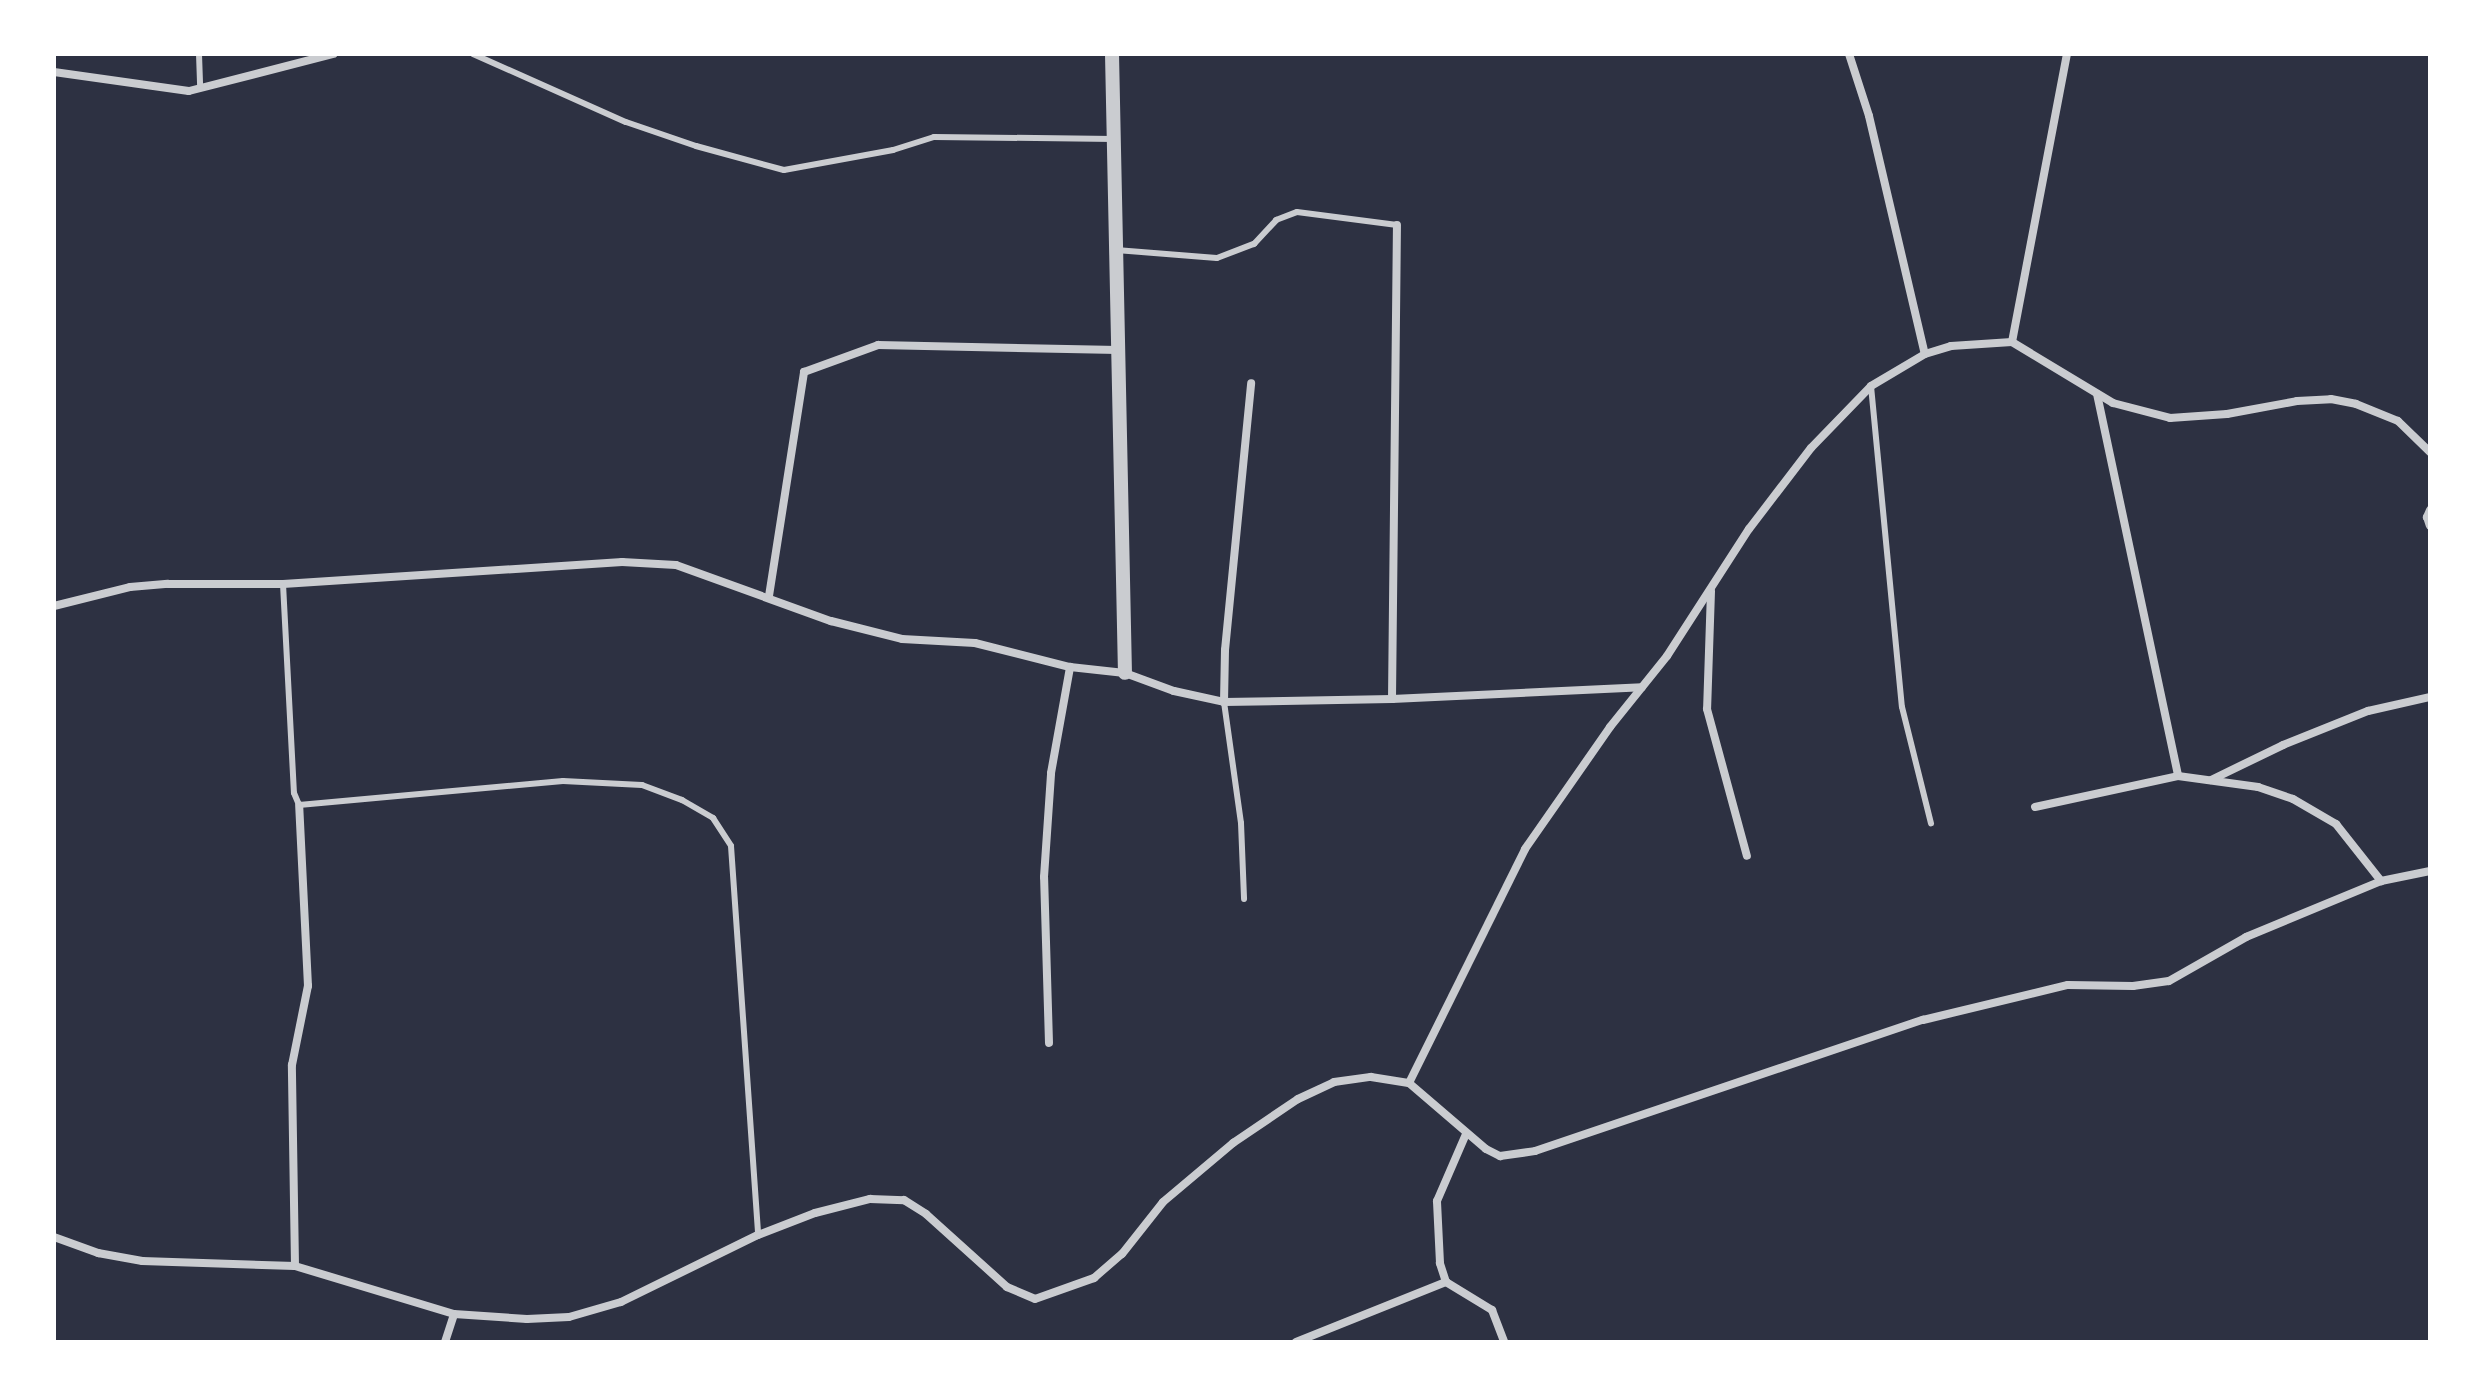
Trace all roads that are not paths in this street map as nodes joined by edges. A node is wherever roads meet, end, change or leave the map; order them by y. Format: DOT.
graph roads {
  1 [pos="199,54"];
  2 [pos="333,54"];
  3 [pos="473,54"];
  4 [pos="1112,54"];
  5 [pos="1849,54"];
  6 [pos="2067,54"];
  7 [pos="54,72"];
  8 [pos="200,88"];
  9 [pos="1114,139"];
  10 [pos="1397,225"];
  11 [pos="1116,250"];
  12 [pos="2012,342"];
  13 [pos="1118,350"];
  14 [pos="1925,354"];
  15 [pos="1251,383"];
  16 [pos="1871,386"];
  17 [pos="2097,394"];
  18 [pos="2430,452"];
  19 [pos="2430,510"];
  20 [pos="2430,526"];
  21 [pos="283,584"];
  22 [pos="1711,590"];
  23 [pos="769,596"];
  24 [pos="54,606"];
  25 [pos="1070,667"];
  26 [pos="1125,673"];
  27 [pos="1642,687"];
  28 [pos="2430,697"];
  29 [pos="1392,699"];
  30 [pos="1224,702"];
  31 [pos="2178,776"];
  32 [pos="2210,780"];
  33 [pos="299,805"];
  34 [pos="2035,807"];
  35 [pos="1931,823"];
  36 [pos="1747,856"];
  37 [pos="2430,871"];
  38 [pos="2381,881"];
  39 [pos="1244,899"];
  40 [pos="1049,1043"];
  41 [pos="1409,1083"];
  42 [pos="1466,1134"];
  43 [pos="758,1235"];
  44 [pos="54,1237"];
  45 [pos="295,1266"];
  46 [pos="1446,1282"];
  47 [pos="454,1314"];
  48 [pos="445,1342"];
  49 [pos="1296,1342"];
  50 [pos="1504,1342"];
  1 -- 8 [label="lane"];
  2 -- 8 [label="street"];
  3 -- 9 [label="lane"];
  4 -- 9 [label="street"];
  5 -- 14 [label="street"];
  6 -- 12 [label="street"];
  7 -- 8 [label="street"];
  9 -- 11 [label="street"];
  10 -- 11 [label="lane"];
  10 -- 29 [label="street"];
  11 -- 13 [label="street"];
  12 -- 14 [label="street"];
  12 -- 17 [label="street"];
  13 -- 23 [label="street"];
  13 -- 26 [label="street"];
  14 -- 16 [label="street"];
  15 -- 30 [label="street"];
  16 -- 22 [label="street"];
  16 -- 35 [label="lane"];
  17 -- 18 [label="street"];
  17 -- 31 [label="street"];
  19 -- 20 [label="street"];
  21 -- 23 [label="street"];
  21 -- 24 [label="street"];
  21 -- 33 [label="lane"];
  22 -- 27 [label="street"];
  22 -- 36 [label="street"];
  23 -- 25 [label="street"];
  25 -- 26 [label="street"];
  25 -- 40 [label="street"];
  26 -- 30 [label="street"];
  27 -- 29 [label="street"];
  27 -- 41 [label="street"];
  28 -- 32 [label="street"];
  29 -- 30 [label="street"];
  30 -- 39 [label="lane"];
  31 -- 32 [label="street"];
  31 -- 34 [label="street"];
  32 -- 38 [label="street"];
  33 -- 43 [label="lane"];
  33 -- 45 [label="street"];
  37 -- 38 [label="street"];
  38 -- 42 [label="street"];
  41 -- 42 [label="street"];
  41 -- 43 [label="street"];
  42 -- 46 [label="street"];
  43 -- 47 [label="street"];
  44 -- 45 [label="street"];
  45 -- 47 [label="street"];
  46 -- 49 [label="street"];
  46 -- 50 [label="street"];
  47 -- 48 [label="street"];
}
